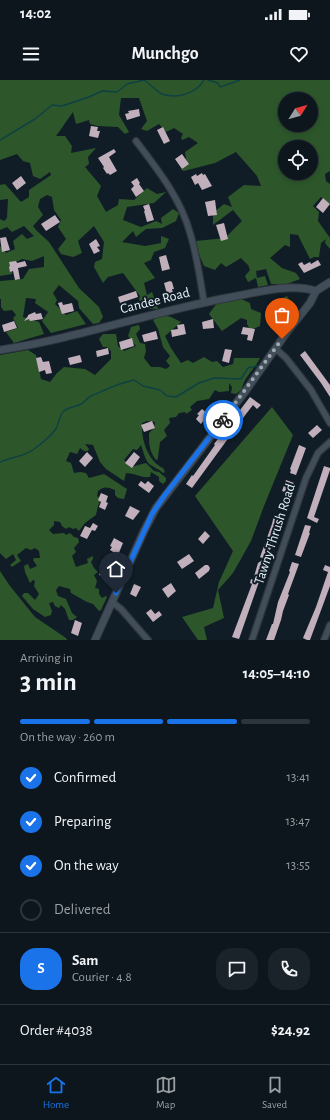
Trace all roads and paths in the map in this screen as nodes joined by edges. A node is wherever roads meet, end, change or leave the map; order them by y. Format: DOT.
graph roads {
  1 [pos="136,141"];
  2 [pos="330,282"];
  3 [pos="316,291"];
  4 [pos="204,302"];
  5 [pos="276,349"];
  6 [pos="0,350"];
  7 [pos="330,423"];
  8 [pos="330,442"];
  9 [pos="112,602"];
  10 [pos="330,625"];
  11 [pos="95,640"];
  12 [pos="148,640"];
  13 [pos="252,640"];
  14 [pos="324,640"];
  1 -- 4 [label="street"];
  2 -- 3 [label="street"];
  3 -- 4 [label="street, Candee Road"];
  3 -- 5 [label="street"];
  4 -- 6 [label="street, Candee Road"];
  5 -- 7 [label="street"];
  5 -- 9 [label="street"];
  8 -- 13 [label="street, Tawny Thrush Road"];
  9 -- 11 [label="street"];
  9 -- 12 [label="street"];
  10 -- 14 [label="street"];
}
